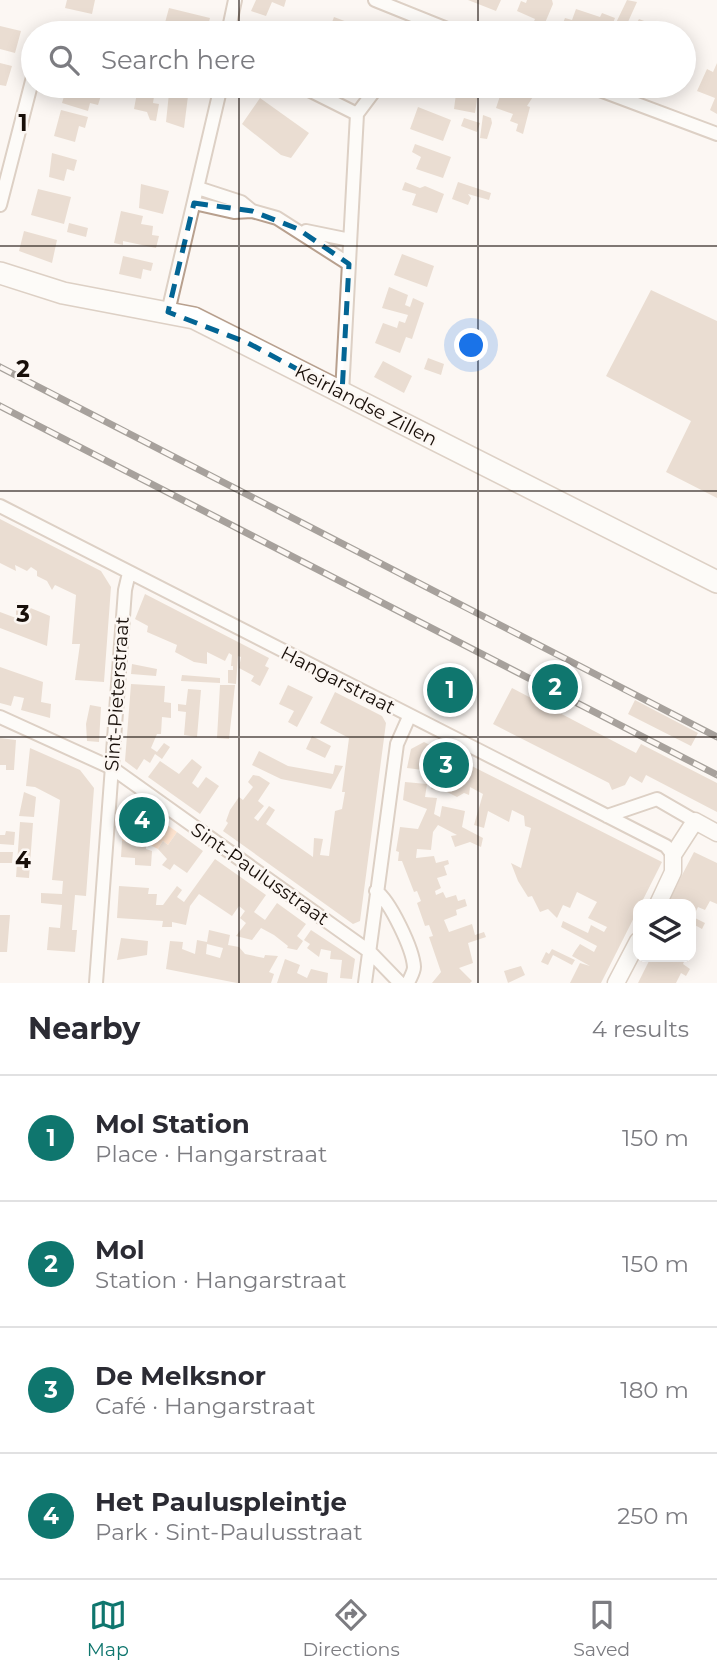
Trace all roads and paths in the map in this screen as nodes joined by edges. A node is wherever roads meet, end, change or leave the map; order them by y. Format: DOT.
graph roads {
  1 [pos="235,0"];
  2 [pos="375,0"];
  3 [pos="424,20"];
  4 [pos="231,21"];
  5 [pos="28,98"];
  6 [pos="218,98"];
  7 [pos="325,98"];
  8 [pos="369,98"];
  9 [pos="621,98"];
  10 [pos="357,114"];
  11 [pos="717,134"];
  12 [pos="198,188"];
  13 [pos="194,203"];
  14 [pos="0,205"];
  15 [pos="252,211"];
  16 [pos="298,229"];
  17 [pos="350,240"];
  18 [pos="349,264"];
  19 [pos="0,274"];
  20 [pos="168,312"];
  21 [pos="342,393"];
  22 [pos="0,506"];
  23 [pos="129,573"];
  24 [pos="717,582"];
  25 [pos="0,717"];
  26 [pos="409,717"];
  27 [pos="112,768"];
  28 [pos="607,816"];
  29 [pos="695,821"];
  30 [pos="717,833"];
  31 [pos="673,855"];
  32 [pos="376,891"];
  33 [pos="660,899"];
  34 [pos="633,951"];
  35 [pos="370,952"];
  36 [pos="96,983"];
  37 [pos="365,983"];
  38 [pos="400,983"];
  39 [pos="408,983"];
  40 [pos="616,983"];
  1 -- 4 [label="street"];
  2 -- 3 [label="street"];
  5 -- 14 [label="street"];
  6 -- 12 [label="street"];
  7 -- 10 [label="street"];
  8 -- 10 [label="street"];
  9 -- 11 [label="street"];
  10 -- 17 [label="street"];
  12 -- 13 [label="street"];
  12 -- 15 [label="street"];
  13 -- 15 [label="street"];
  13 -- 20 [label="street"];
  15 -- 16 [label="street"];
  16 -- 17 [label="street"];
  16 -- 18 [label="street"];
  17 -- 18 [label="street"];
  18 -- 21 [label="street"];
  19 -- 20 [label="main road, Keirlandse Zillen"];
  20 -- 21 [label="main road, Keirlandse Zillen"];
  21 -- 24 [label="main road, Keirlandse Zillen"];
  22 -- 23 [label="street, Hangarstraat"];
  23 -- 26 [label="street, Hangarstraat"];
  23 -- 27 [label="street, Sint-Pieterstraat"];
  25 -- 27 [label="street, Sint-Paulusstraat"];
  26 -- 28 [label="street, Hangarstraat"];
  26 -- 32 [label="street"];
  27 -- 35 [label="street, Sint-Paulusstraat"];
  27 -- 36 [label="street, Sint-Pieterstraat"];
  28 -- 29 [label="street"];
  28 -- 31 [label="street, Hangarstraat"];
  29 -- 30 [label="street"];
  29 -- 31 [label="street"];
  31 -- 33 [label="street"];
  32 -- 35 [label="street"];
  32 -- 39 [label="street"];
  34 -- 40 [label="street"];
  35 -- 37 [label="street"];
  35 -- 38 [label="street, Sint-Paulusstraat"];
}
